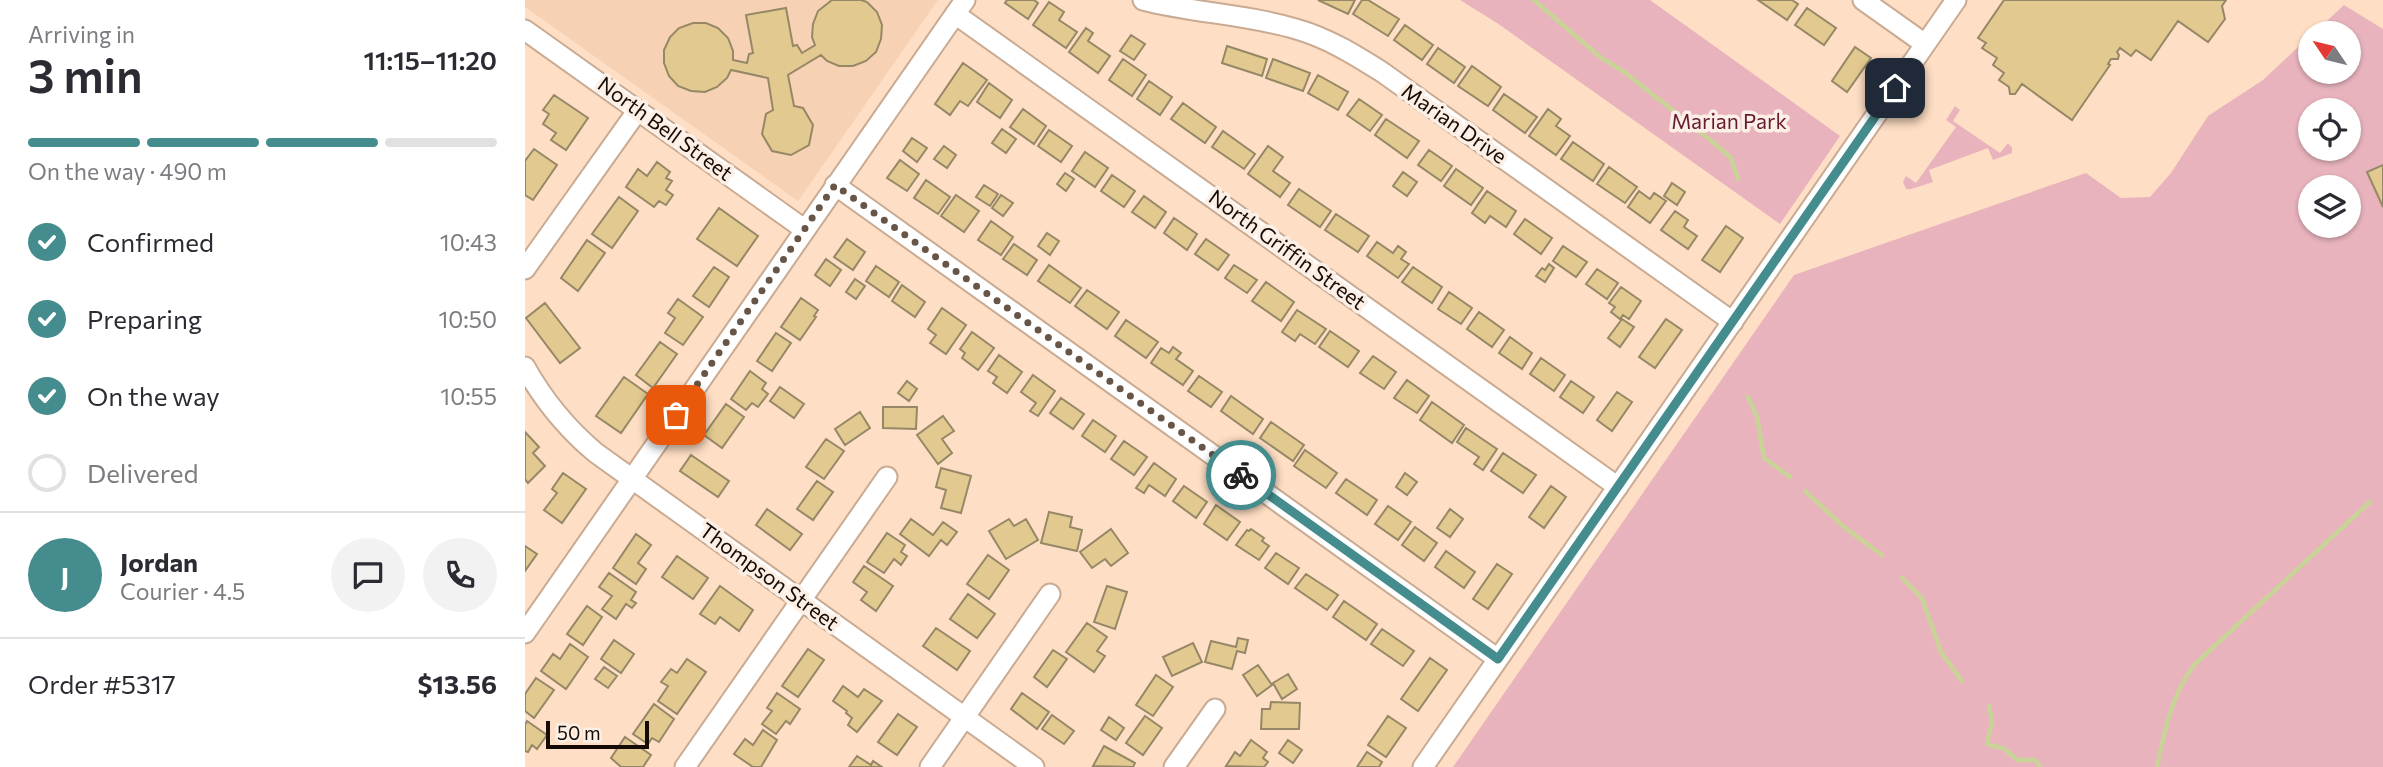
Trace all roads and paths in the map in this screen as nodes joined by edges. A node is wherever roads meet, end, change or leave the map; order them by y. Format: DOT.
graph roads {
  1 [pos="1143,0"];
  2 [pos="1863,0"];
  3 [pos="1955,0"];
  4 [pos="960,7"];
  5 [pos="525,30"];
  6 [pos="1925,44"];
  7 [pos="638,110"];
  8 [pos="835,185"];
  9 [pos="804,229"];
  10 [pos="525,269"];
  11 [pos="1733,322"];
  12 [pos="525,367"];
  13 [pos="887,477"];
  14 [pos="632,479"];
  15 [pos="1618,487"];
  16 [pos="1050,594"];
  17 [pos="802,600"];
  18 [pos="525,633"];
  19 [pos="1498,659"];
  20 [pos="1215,709"];
  21 [pos="965,718"];
  22 [pos="685,767"];
  23 [pos="930,767"];
  24 [pos="1034,767"];
  25 [pos="1174,767"];
  26 [pos="1423,767"];
  1 -- 11 [label="street, Marian Drive"];
  2 -- 6 [label="street"];
  3 -- 6 [label="street"];
  4 -- 8 [label="street"];
  4 -- 15 [label="street, North Griffin Street"];
  5 -- 7 [label="street, North Bell Street"];
  6 -- 11 [label="street"];
  7 -- 9 [label="street, North Bell Street"];
  7 -- 10 [label="street"];
  8 -- 9 [label="street"];
  8 -- 19 [label="street"];
  9 -- 14 [label="street"];
  11 -- 15 [label="street"];
  12 -- 14 [label="street, Thompson Street"];
  13 -- 17 [label="street"];
  14 -- 17 [label="street, Thompson Street"];
  14 -- 18 [label="street"];
  15 -- 19 [label="street"];
  16 -- 21 [label="street"];
  17 -- 21 [label="street, Thompson Street"];
  17 -- 22 [label="street"];
  19 -- 26 [label="street"];
  20 -- 25 [label="street"];
  21 -- 23 [label="street"];
  21 -- 24 [label="street, Thompson Street"];
}
